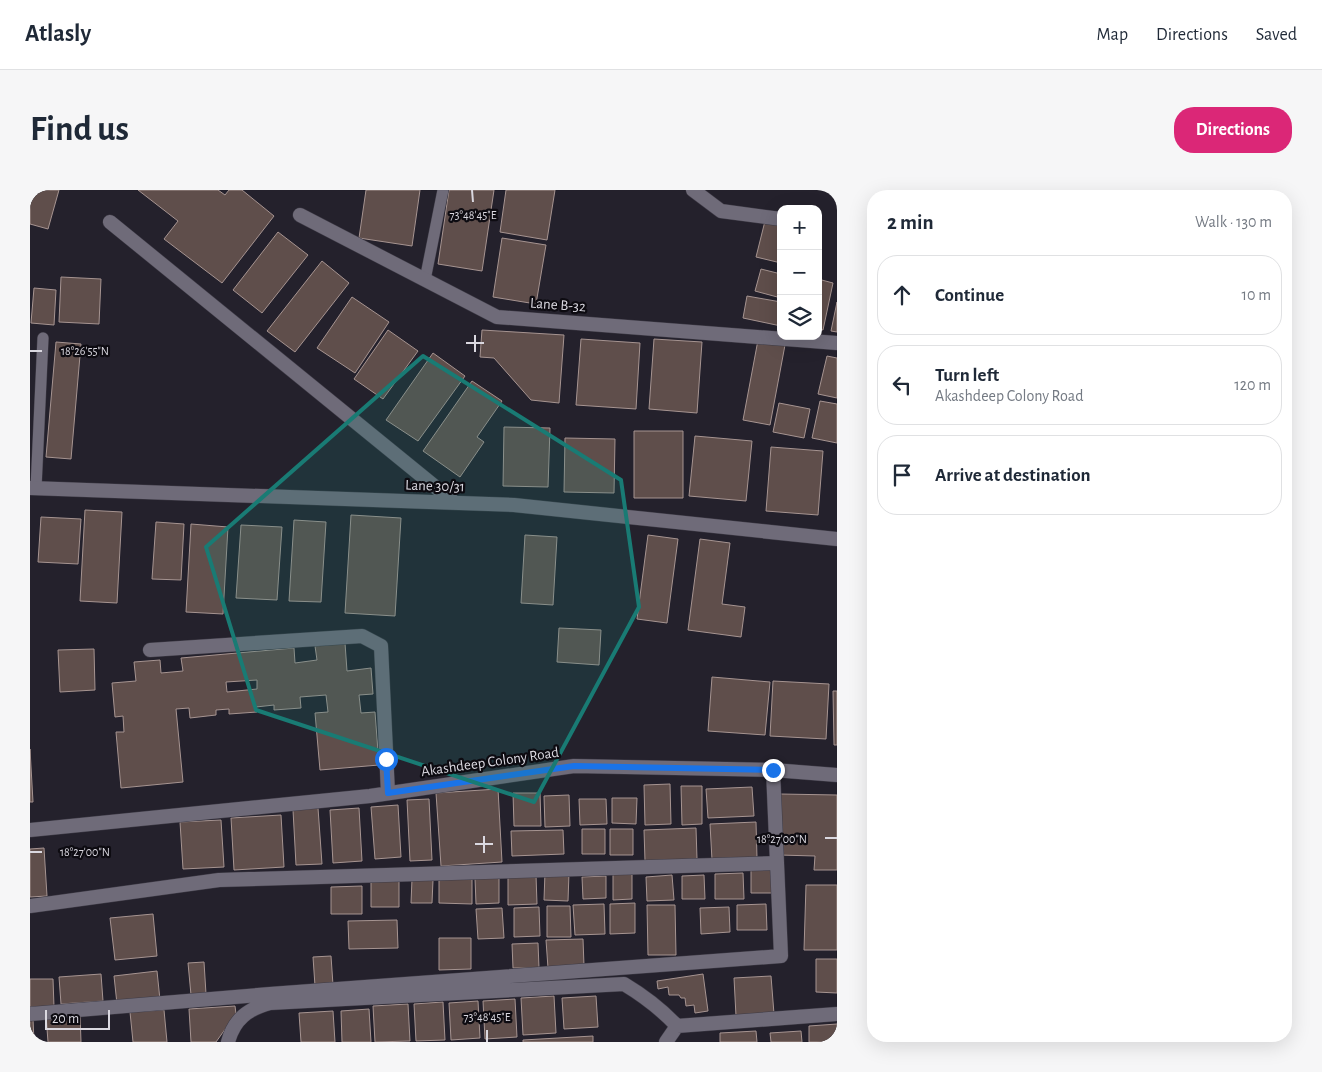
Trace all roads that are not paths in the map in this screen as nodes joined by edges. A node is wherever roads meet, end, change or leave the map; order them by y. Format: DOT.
graph roads {
  1 [pos="443,190"];
  2 [pos="693,190"];
  3 [pos="300,215"];
  4 [pos="777,218"];
  5 [pos="110,222"];
  6 [pos="425,280"];
  7 [pos="44,338"];
  8 [pos="837,342"];
  9 [pos="33,488"];
  10 [pos="455,503"];
  11 [pos="837,539"];
  12 [pos="150,650"];
  13 [pos="773,770"];
  14 [pos="837,775"];
  15 [pos="388,793"];
  16 [pos="30,830"];
  17 [pos="777,863"];
  18 [pos="30,906"];
  19 [pos="30,1014"];
  20 [pos="837,1014"];
  21 [pos="677,1026"];
  22 [pos="228,1042"];
  23 [pos="666,1042"];
  1 -- 6 [label="lane"];
  2 -- 4 [label="street"];
  3 -- 6 [label="street, Lane B-32"];
  5 -- 10 [label="street"];
  6 -- 8 [label="street, Lane B-32"];
  7 -- 9 [label="lane"];
  9 -- 10 [label="street, Lane 30/31"];
  10 -- 11 [label="street, Lane 30/31"];
  12 -- 15 [label="street"];
  13 -- 14 [label="street, Akashdeep Colony Road"];
  13 -- 15 [label="street, Akashdeep Colony Road"];
  13 -- 17 [label="street"];
  15 -- 16 [label="street, Akashdeep Colony Road"];
  17 -- 18 [label="street"];
  17 -- 19 [label="street"];
  20 -- 21 [label="street"];
  21 -- 22 [label="street"];
  21 -- 23 [label="street"];
}
